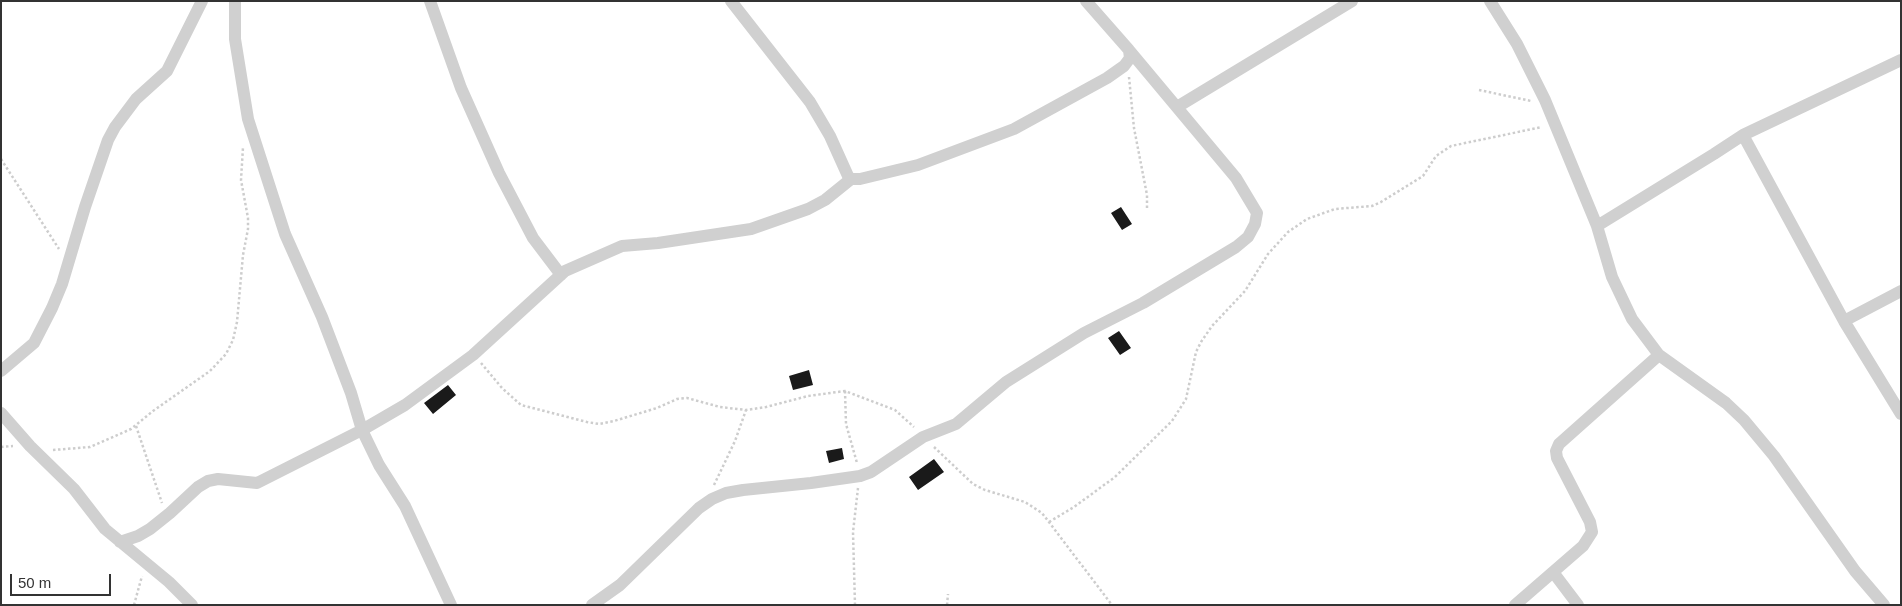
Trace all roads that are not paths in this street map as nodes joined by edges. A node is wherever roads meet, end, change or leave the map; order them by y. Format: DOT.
graph roads {
  1 [pos="202,1"];
  2 [pos="235,1"];
  3 [pos="430,1"];
  4 [pos="731,1"];
  5 [pos="1086,1"];
  6 [pos="1352,1"];
  7 [pos="1490,1"];
  8 [pos="1129,50"];
  9 [pos="1901,60"];
  10 [pos="1177,107"];
  11 [pos="1743,135"];
  12 [pos="851,179"];
  13 [pos="1596,226"];
  14 [pos="561,275"];
  15 [pos="1901,291"];
  16 [pos="1844,321"];
  17 [pos="1660,356"];
  18 [pos="1,371"];
  19 [pos="1,413"];
  20 [pos="1901,414"];
  21 [pos="362,430"];
  22 [pos="120,542"];
  23 [pos="1553,572"];
  24 [pos="192,605"];
  25 [pos="451,605"];
  26 [pos="592,605"];
  27 [pos="1514,605"];
  28 [pos="1578,605"];
  29 [pos="1884,605"];
  1 -- 18 [label="street"];
  2 -- 21 [label="street"];
  3 -- 14 [label="street"];
  4 -- 12 [label="street"];
  5 -- 8 [label="street"];
  6 -- 10 [label="street"];
  7 -- 13 [label="street"];
  8 -- 10 [label="street"];
  8 -- 12 [label="street"];
  9 -- 11 [label="street"];
  10 -- 26 [label="street"];
  11 -- 13 [label="street"];
  11 -- 16 [label="street"];
  12 -- 14 [label="street"];
  13 -- 17 [label="street"];
  14 -- 21 [label="street"];
  15 -- 16 [label="street"];
  16 -- 20 [label="street"];
  17 -- 23 [label="street"];
  17 -- 29 [label="street"];
  19 -- 22 [label="street"];
  21 -- 22 [label="street"];
  21 -- 25 [label="street"];
  22 -- 24 [label="street"];
  23 -- 27 [label="street"];
  23 -- 28 [label="street"];
}
